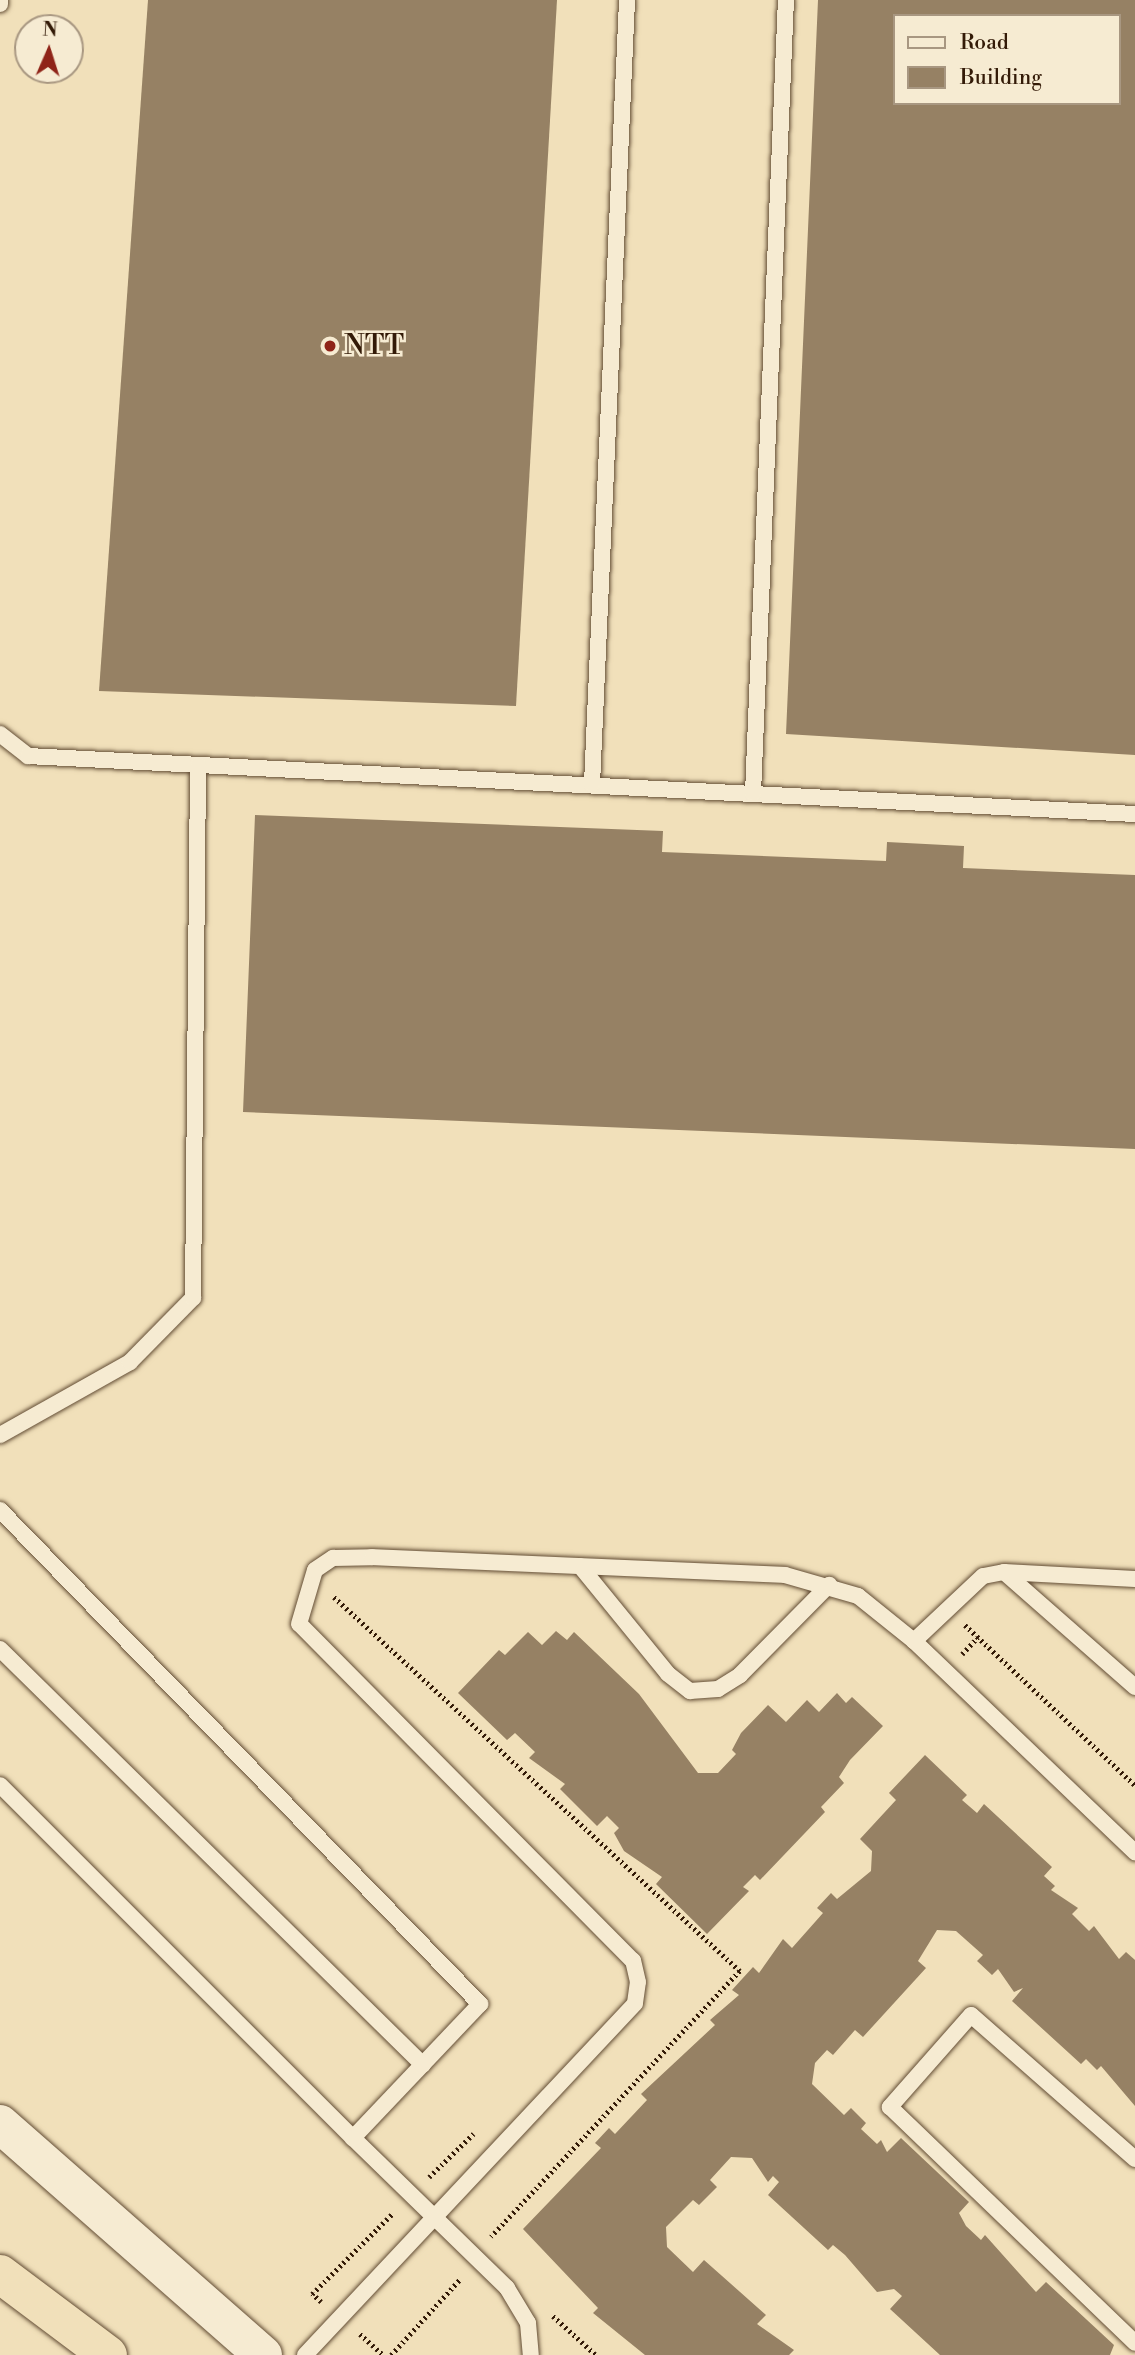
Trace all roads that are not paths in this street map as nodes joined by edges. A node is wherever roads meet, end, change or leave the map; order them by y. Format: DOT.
graph roads {
  1 [pos="626,0"];
  2 [pos="786,0"];
  3 [pos="0,734"];
  4 [pos="198,765"];
  5 [pos="593,784"];
  6 [pos="753,793"];
  7 [pos="1135,814"];
  8 [pos="0,1435"];
  9 [pos="0,1510"];
  10 [pos="580,1566"];
  11 [pos="1004,1572"];
  12 [pos="1135,1579"];
  13 [pos="829,1585"];
  14 [pos="914,1641"];
  15 [pos="0,1649"];
  16 [pos="1135,1687"];
  17 [pos="0,1785"];
  18 [pos="1135,1852"];
  19 [pos="422,2065"];
  20 [pos="0,2124"];
  21 [pos="353,2138"];
  22 [pos="1135,2159"];
  23 [pos="435,2216"];
  24 [pos="0,2274"];
  25 [pos="1135,2343"];
  26 [pos="108,2355"];
  27 [pos="263,2355"];
  28 [pos="305,2355"];
  29 [pos="531,2355"];
  1 -- 5 [label="lane"];
  2 -- 6 [label="lane"];
  3 -- 4 [label="lane"];
  4 -- 5 [label="lane"];
  4 -- 8 [label="lane"];
  5 -- 6 [label="lane"];
  6 -- 7 [label="lane"];
  9 -- 19 [label="lane"];
  10 -- 13 [label="lane"];
  10 -- 13 [label="lane"];
  10 -- 23 [label="lane"];
  11 -- 12 [label="lane"];
  11 -- 14 [label="lane"];
  11 -- 16 [label="lane"];
  13 -- 14 [label="lane"];
  14 -- 18 [label="lane"];
  15 -- 19 [label="lane"];
  17 -- 21 [label="lane"];
  19 -- 21 [label="lane"];
  20 -- 27 [label="main road"];
  21 -- 23 [label="lane"];
  22 -- 25 [label="lane"];
  23 -- 28 [label="lane"];
  23 -- 29 [label="lane"];
  24 -- 26 [label="highway"];
}
